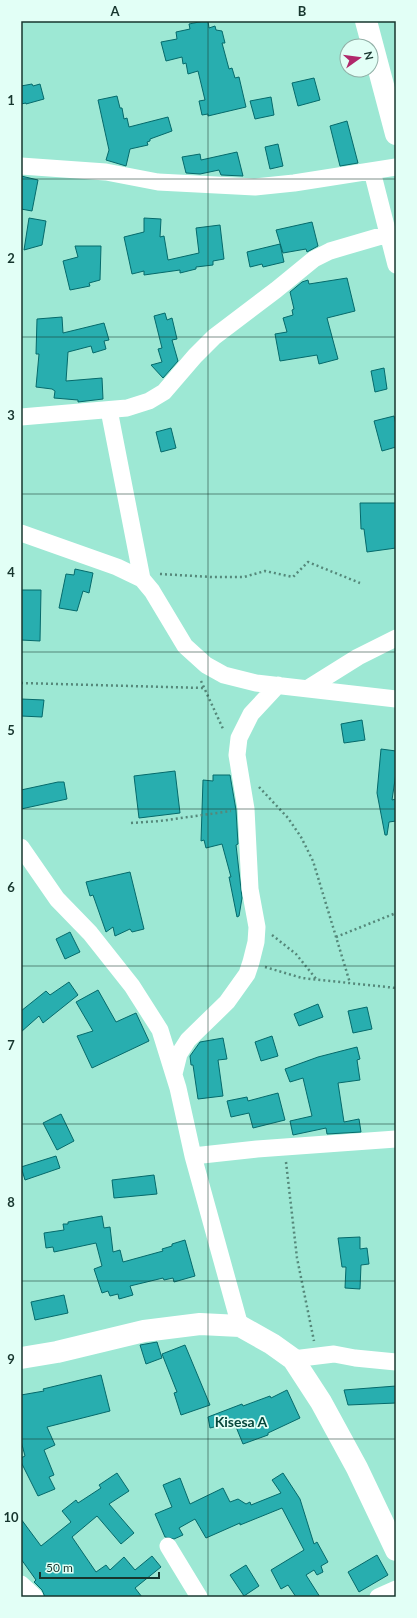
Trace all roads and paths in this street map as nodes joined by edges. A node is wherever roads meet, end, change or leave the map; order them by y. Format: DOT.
graph roads {
  1 [pos="366,21"];
  2 [pos="396,134"];
  3 [pos="21,166"];
  4 [pos="396,167"];
  5 [pos="372,171"];
  6 [pos="388,234"];
  7 [pos="396,265"];
  8 [pos="108,410"];
  9 [pos="23,414"];
  10 [pos="21,534"];
  11 [pos="142,579"];
  12 [pos="360,582"];
  13 [pos="396,638"];
  14 [pos="198,674"];
  15 [pos="21,683"];
  16 [pos="278,685"];
  17 [pos="310,687"];
  18 [pos="204,688"];
  19 [pos="396,699"];
  20 [pos="238,762"];
  21 [pos="246,809"];
  22 [pos="130,823"];
  23 [pos="21,848"];
  24 [pos="396,913"];
  25 [pos="257,927"];
  26 [pos="336,937"];
  27 [pos="251,962"];
  28 [pos="317,980"];
  29 [pos="350,983"];
  30 [pos="396,988"];
  31 [pos="174,1076"];
  32 [pos="396,1139"];
  33 [pos="284,1146"];
  34 [pos="193,1156"];
  35 [pos="240,1326"];
  36 [pos="317,1355"];
  37 [pos="21,1358"];
  38 [pos="293,1359"];
  39 [pos="396,1362"];
  40 [pos="168,1546"];
  41 [pos="396,1550"];
  42 [pos="21,1584"];
  43 [pos="396,1589"];
  44 [pos="35,1597"];
  45 [pos="200,1597"];
  46 [pos="378,1597"];
  1 -- 2 [label="main road"];
  3 -- 5 [label="street"];
  4 -- 5 [label="street"];
  5 -- 6 [label="street"];
  6 -- 7 [label="street"];
  6 -- 8 [label="street"];
  8 -- 9 [label="street"];
  8 -- 11 [label="street"];
  10 -- 11 [label="street"];
  11 -- 12 [label="path"];
  11 -- 16 [label="street"];
  13 -- 17 [label="street"];
  14 -- 18 [label="path"];
  15 -- 18 [label="path"];
  16 -- 17 [label="street"];
  16 -- 20 [label="street"];
  17 -- 19 [label="street"];
  18 -- 20 [label="path"];
  20 -- 21 [label="street"];
  20 -- 26 [label="path"];
  21 -- 22 [label="path"];
  21 -- 25 [label="street"];
  23 -- 31 [label="street"];
  24 -- 26 [label="path"];
  25 -- 27 [label="street"];
  25 -- 28 [label="path"];
  26 -- 29 [label="path"];
  27 -- 28 [label="path"];
  27 -- 31 [label="street"];
  28 -- 29 [label="path"];
  29 -- 30 [label="path"];
  31 -- 34 [label="street"];
  32 -- 33 [label="street"];
  33 -- 34 [label="street"];
  33 -- 36 [label="path"];
  34 -- 35 [label="street"];
  35 -- 37 [label="main road"];
  35 -- 38 [label="main road"];
  36 -- 38 [label="street"];
  36 -- 39 [label="street"];
  38 -- 41 [label="main road"];
  40 -- 45 [label="street"];
  42 -- 44 [label="street"];
  43 -- 46 [label="street"];
}
